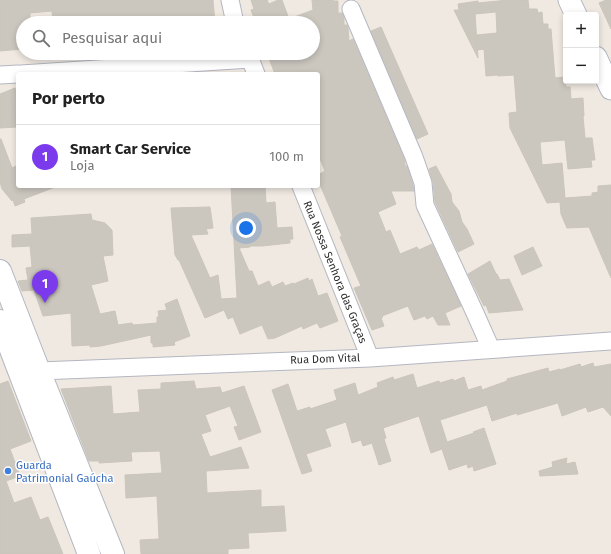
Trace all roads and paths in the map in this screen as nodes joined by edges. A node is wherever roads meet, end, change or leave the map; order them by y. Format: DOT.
graph roads {
  1 [pos="230,0"];
  2 [pos="570,0"];
  3 [pos="351,9"];
  4 [pos="575,12"];
  5 [pos="234,16"];
  6 [pos="251,62"];
  7 [pos="599,63"];
  8 [pos="59,72"];
  9 [pos="16,74"];
  10 [pos="0,75"];
  11 [pos="611,89"];
  12 [pos="302,188"];
  13 [pos="0,271"];
  14 [pos="0,321"];
  15 [pos="611,341"];
  16 [pos="491,349"];
  17 [pos="370,358"];
  18 [pos="39,371"];
  19 [pos="89,554"];
  20 [pos="113,554"];
  1 -- 5 [label="street"];
  2 -- 4 [label="street"];
  3 -- 16 [label="street"];
  6 -- 8 [label="street"];
  7 -- 11 [label="street"];
  9 -- 10 [label="street"];
  12 -- 17 [label="street, Rua Nossa Senhora das Graças"];
  13 -- 18 [label="main road"];
  14 -- 19 [label="main road"];
  15 -- 16 [label="street, Rua Dom Vital"];
  16 -- 17 [label="street, Rua Dom Vital"];
  17 -- 18 [label="street, Rua Dom Vital"];
  18 -- 20 [label="main road"];
}
